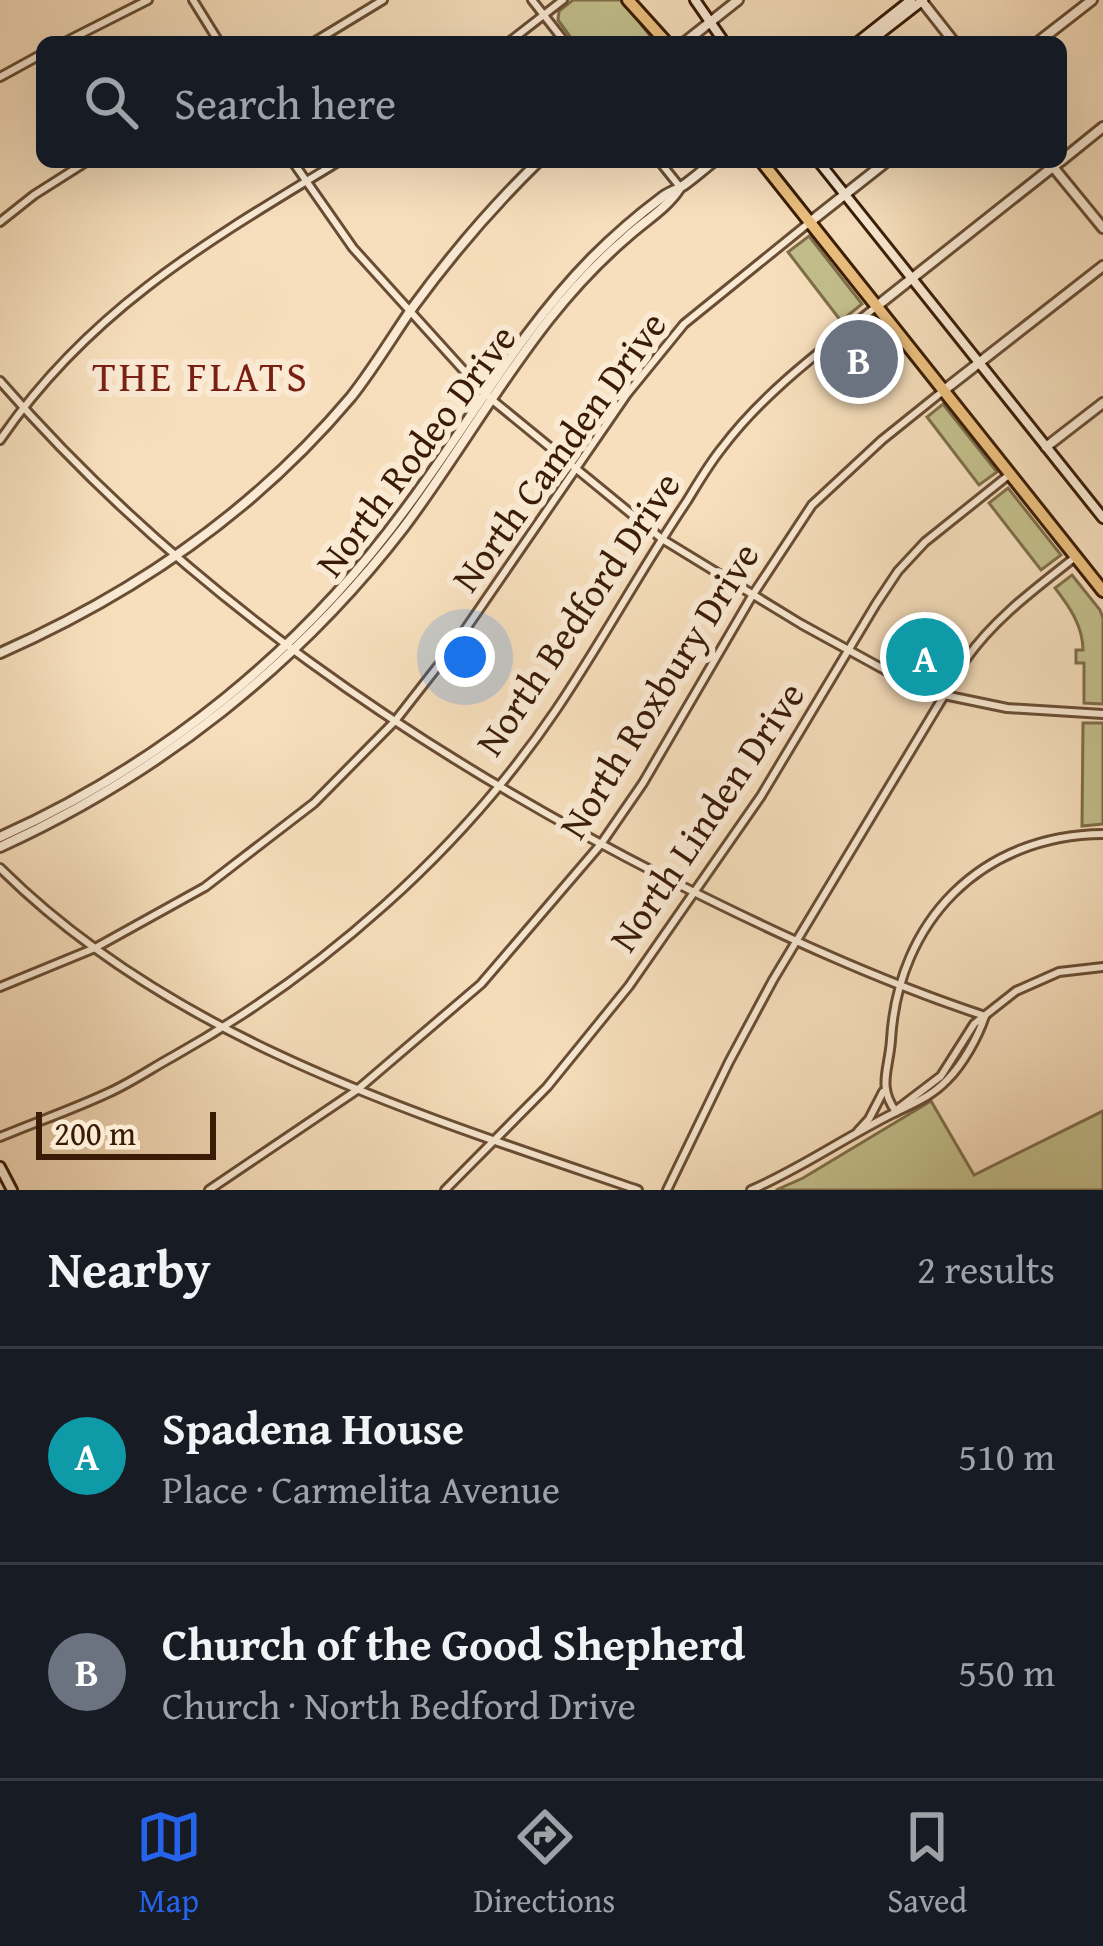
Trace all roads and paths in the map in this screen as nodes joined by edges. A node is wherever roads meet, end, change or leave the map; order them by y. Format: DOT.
graph roads {
  1 [pos="148,0"];
  2 [pos="193,0"];
  3 [pos="383,0"];
  4 [pos="532,0"];
  5 [pos="563,0"];
  6 [pos="628,0"];
  7 [pos="695,0"];
  8 [pos="738,0"];
  9 [pos="910,0"];
  10 [pos="922,0"];
  11 [pos="1092,0"];
  12 [pos="544,15"];
  13 [pos="710,22"];
  14 [pos="77,36"];
  15 [pos="214,36"];
  16 [pos="324,36"];
  17 [pos="517,36"];
  18 [pos="560,36"];
  19 [pos="661,36"];
  20 [pos="692,36"];
  21 [pos="720,36"];
  22 [pos="865,36"];
  23 [pos="877,36"];
  24 [pos="949,36"];
  25 [pos="1046,36"];
  26 [pos="36,57"];
  27 [pos="0,77"];
  28 [pos="1103,127"];
  29 [pos="1067,154"];
  30 [pos="77,168"];
  31 [pos="296,168"];
  32 [pos="327,168"];
  33 [pos="532,168"];
  34 [pos="665,168"];
  35 [pos="705,168"];
  36 [pos="766,168"];
  37 [pos="824,168"];
  38 [pos="879,168"];
  39 [pos="1049,168"];
  40 [pos="1058,168"];
  41 [pos="304,181"];
  42 [pos="680,188"];
  43 [pos="845,195"];
  44 [pos="0,221"];
  45 [pos="810,222"];
  46 [pos="1103,231"];
  47 [pos="1103,263"];
  48 [pos="912,279"];
  49 [pos="877,306"];
  50 [pos="410,312"];
  51 [pos="979,363"];
  52 [pos="0,381"];
  53 [pos="944,391"];
  54 [pos="489,397"];
  55 [pos="1103,403"];
  56 [pos="23,408"];
  57 [pos="0,440"];
  58 [pos="1046,447"];
  59 [pos="576,469"];
  60 [pos="1010,474"];
  61 [pos="1103,518"];
  62 [pos="662,539"];
  63 [pos="176,557"];
  64 [pos="1076,557"];
  65 [pos="1103,591"];
  66 [pos="752,596"];
  67 [pos="290,647"];
  68 [pos="849,649"];
  69 [pos="0,653"];
  70 [pos="944,695"];
  71 [pos="1103,713"];
  72 [pos="394,721"];
  73 [pos="498,786"];
  74 [pos="1103,834"];
  75 [pos="0,837"];
  76 [pos="601,844"];
  77 [pos="0,847"];
  78 [pos="0,868"];
  79 [pos="695,892"];
  80 [pos="796,941"];
  81 [pos="95,948"];
  82 [pos="1103,967"];
  83 [pos="900,984"];
  84 [pos="0,987"];
  85 [pos="986,1016"];
  86 [pos="225,1027"];
  87 [pos="884,1089"];
  88 [pos="357,1090"];
  89 [pos="896,1112"];
  90 [pos="0,1137"];
  91 [pos="852,1137"];
  92 [pos="496,1142"];
  93 [pos="2,1172"];
  94 [pos="12,1190"];
  95 [pos="209,1190"];
  96 [pos="445,1190"];
  97 [pos="638,1190"];
  98 [pos="668,1190"];
  99 [pos="751,1190"];
  1 -- 14 [label="street"];
  2 -- 15 [label="street"];
  3 -- 16 [label="street"];
  4 -- 12 [label="street"];
  5 -- 12 [label="street"];
  6 -- 19 [label="main road"];
  7 -- 13 [label="street"];
  8 -- 13 [label="street"];
  9 -- 22 [label="street"];
  10 -- 23 [label="street"];
  10 -- 24 [label="street"];
  11 -- 25 [label="street"];
  12 -- 17 [label="street"];
  12 -- 18 [label="street"];
  13 -- 20 [label="street"];
  13 -- 21 [label="street"];
  26 -- 27 [label="street"];
  28 -- 29 [label="street, North Bedford Drive"];
  30 -- 44 [label="street"];
  31 -- 41 [label="street"];
  32 -- 41 [label="street"];
  33 -- 50 [label="street"];
  34 -- 42 [label="street"];
  35 -- 42 [label="street, North Rodeo Drive"];
  36 -- 45 [label="main road"];
  37 -- 43 [label="street"];
  38 -- 43 [label="street, North Camden Drive"];
  39 -- 48 [label="street, North Bedford Drive"];
  40 -- 46 [label="street"];
  41 -- 50 [label="street"];
  41 -- 56 [label="street"];
  42 -- 54 [label="street, North Rodeo Drive"];
  43 -- 45 [label="street, North Camden Drive"];
  43 -- 48 [label="street"];
  45 -- 49 [label="main road"];
  45 -- 59 [label="street, North Camden Drive"];
  47 -- 51 [label="street, North Roxbury Drive"];
  48 -- 49 [label="street, North Bedford Drive"];
  48 -- 51 [label="street"];
  49 -- 53 [label="main road"];
  49 -- 62 [label="street, North Bedford Drive"];
  50 -- 54 [label="street"];
  50 -- 63 [label="street"];
  51 -- 53 [label="street, North Roxbury Drive"];
  51 -- 58 [label="street"];
  52 -- 56 [label="street"];
  53 -- 60 [label="main road"];
  53 -- 66 [label="street, North Roxbury Drive"];
  54 -- 59 [label="street"];
  54 -- 67 [label="street, North Rodeo Drive"];
  55 -- 58 [label="street"];
  56 -- 57 [label="street"];
  56 -- 63 [label="street"];
  58 -- 61 [label="street"];
  59 -- 62 [label="street"];
  59 -- 72 [label="street, North Camden Drive"];
  60 -- 64 [label="main road"];
  60 -- 68 [label="street, North Linden Drive"];
  62 -- 66 [label="street"];
  62 -- 73 [label="street, North Bedford Drive"];
  63 -- 67 [label="street"];
  63 -- 69 [label="street"];
  64 -- 65 [label="main road"];
  64 -- 70 [label="street"];
  66 -- 68 [label="street"];
  66 -- 76 [label="street, North Roxbury Drive"];
  67 -- 72 [label="street"];
  67 -- 75 [label="street, North Rodeo Drive"];
  67 -- 77 [label="street, North Rodeo Drive"];
  68 -- 70 [label="street"];
  68 -- 79 [label="street, North Linden Drive"];
  70 -- 71 [label="street"];
  70 -- 80 [label="street"];
  72 -- 73 [label="street"];
  72 -- 81 [label="street, North Camden Drive"];
  73 -- 76 [label="street"];
  73 -- 86 [label="street, North Bedford Drive"];
  74 -- 83 [label="street"];
  76 -- 79 [label="street"];
  76 -- 88 [label="street, North Roxbury Drive"];
  78 -- 81 [label="street"];
  79 -- 80 [label="street"];
  79 -- 92 [label="street, North Linden Drive"];
  80 -- 83 [label="street"];
  80 -- 98 [label="street"];
  81 -- 84 [label="street, North Camden Drive"];
  81 -- 86 [label="street"];
  82 -- 85 [label="street"];
  83 -- 85 [label="street"];
  83 -- 87 [label="street"];
  85 -- 89 [label="street"];
  86 -- 88 [label="street"];
  86 -- 90 [label="street, North Bedford Drive"];
  87 -- 89 [label="street"];
  87 -- 91 [label="street"];
  88 -- 92 [label="street"];
  88 -- 95 [label="street, North Roxbury Drive"];
  89 -- 91 [label="street"];
  91 -- 99 [label="street"];
  92 -- 96 [label="street, North Linden Drive"];
  92 -- 97 [label="street"];
  93 -- 94 [label="street"];
}
